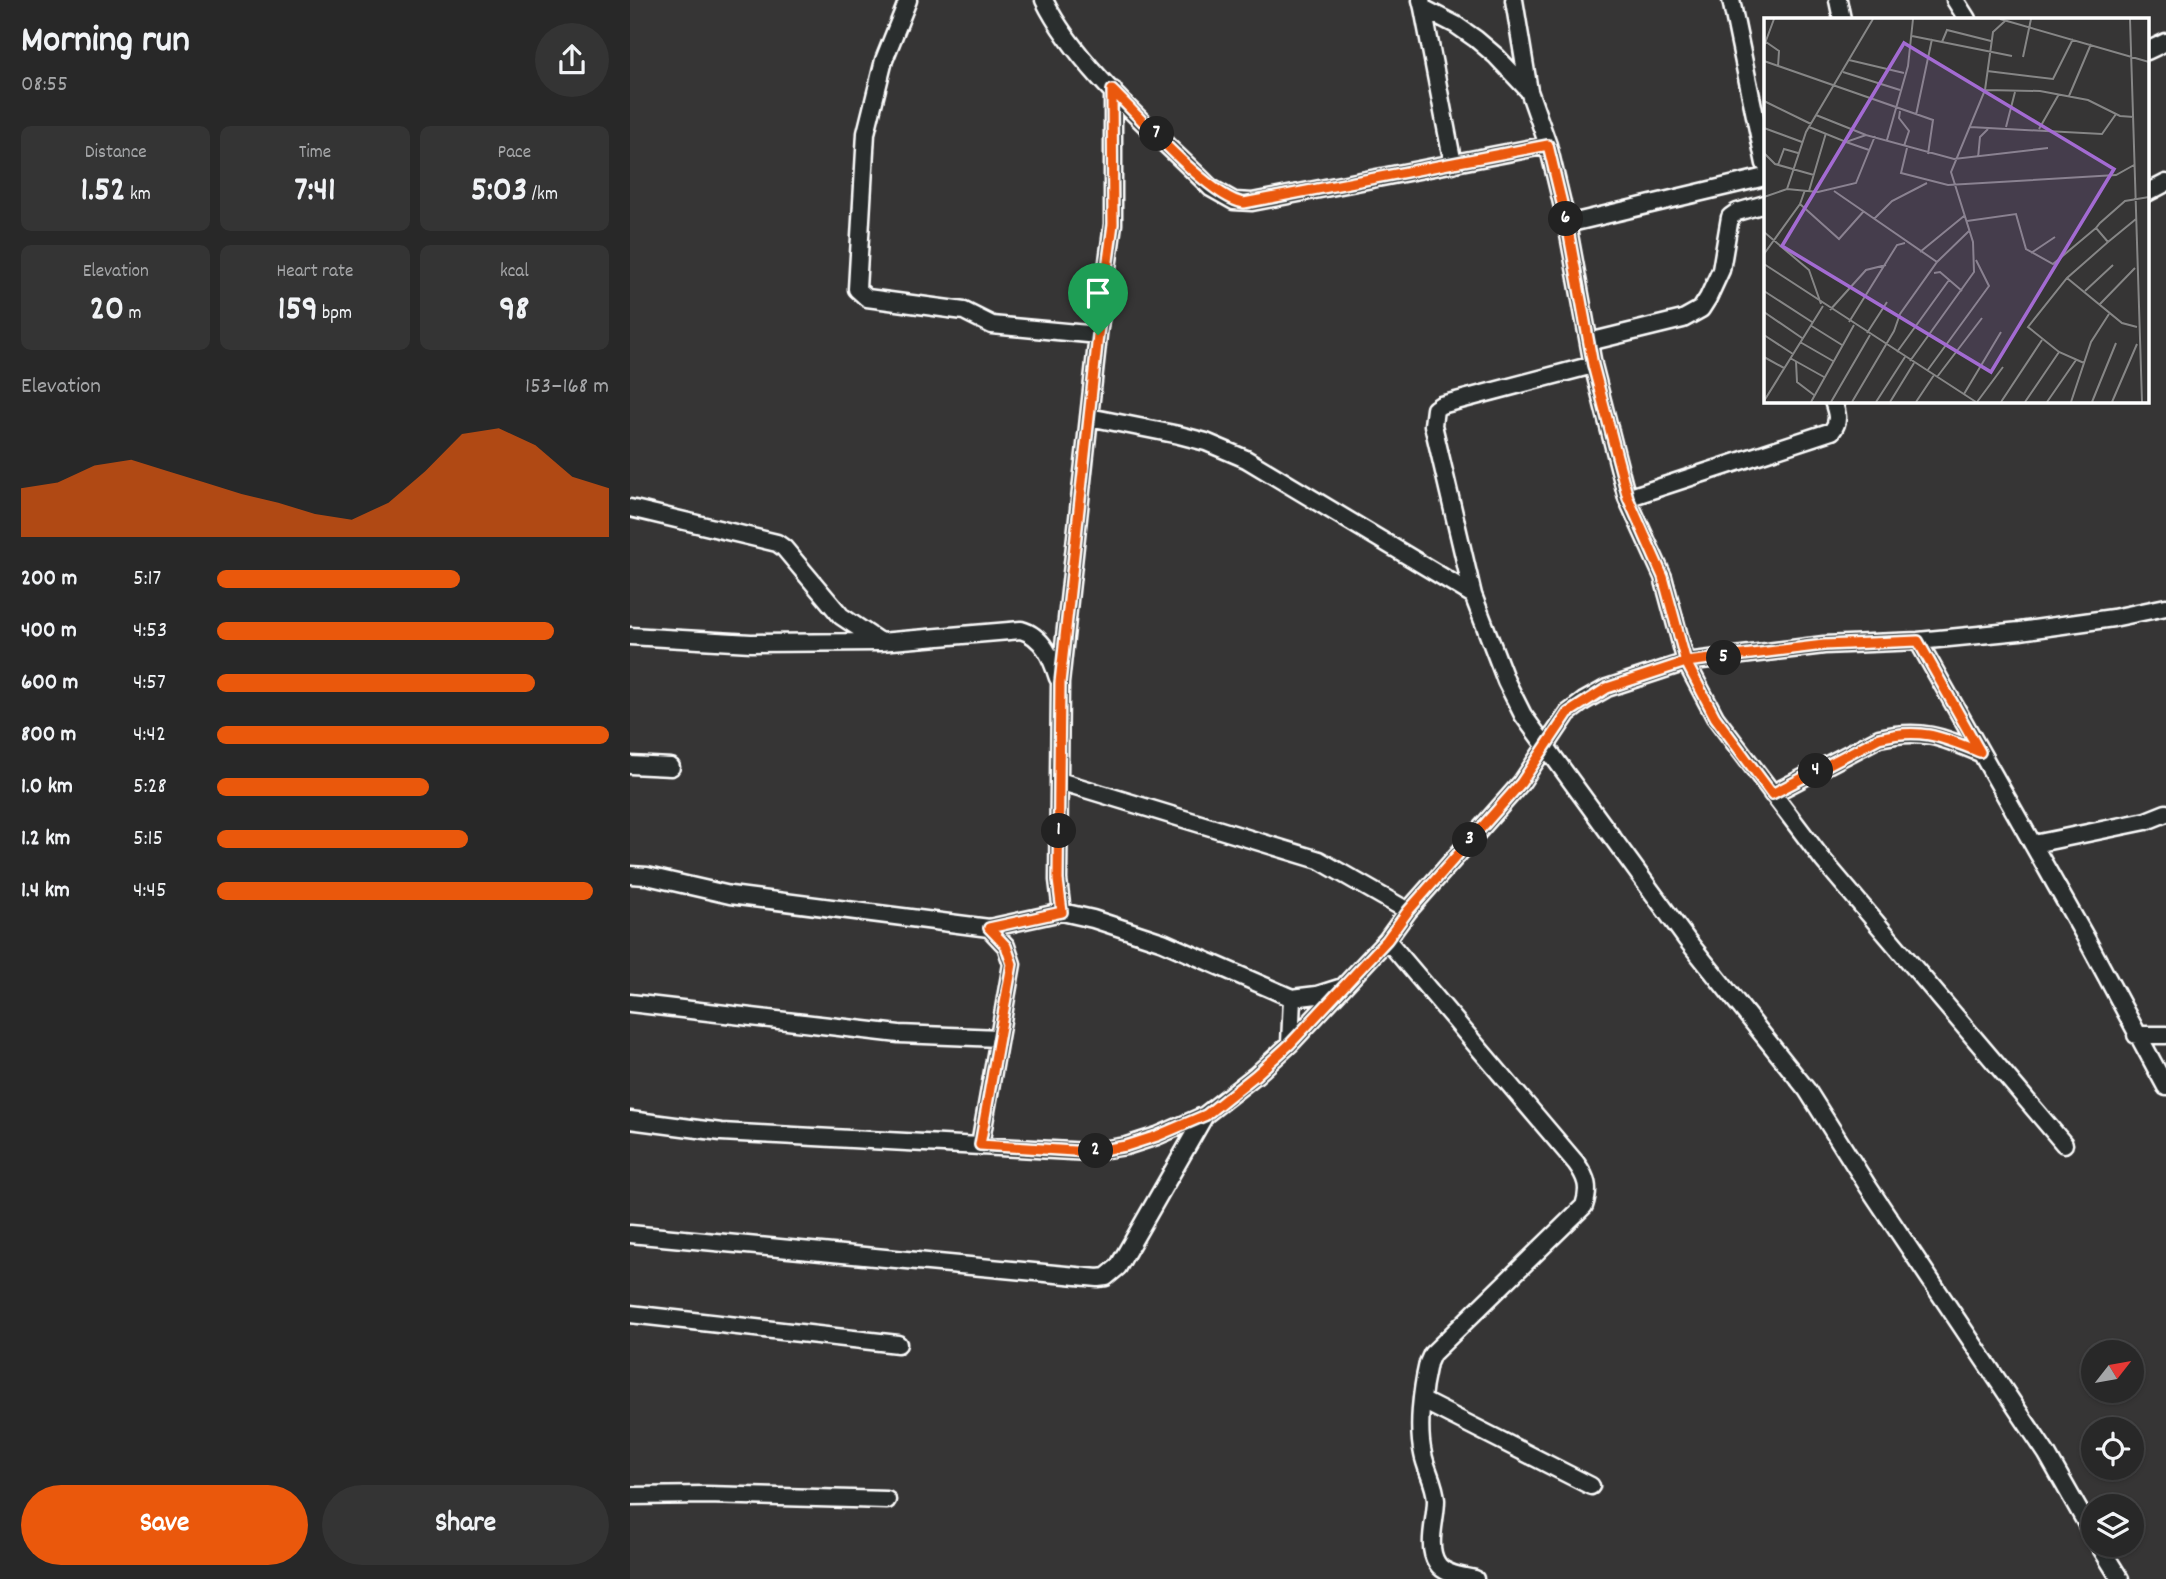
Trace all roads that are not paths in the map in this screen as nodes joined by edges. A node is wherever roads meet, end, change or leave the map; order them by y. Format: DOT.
graph roads {
  1 [pos="908,0"];
  2 [pos="1044,0"];
  3 [pos="1514,0"];
  4 [pos="1731,0"];
  5 [pos="1838,0"];
  6 [pos="1955,0"];
  7 [pos="1422,4"];
  8 [pos="1842,18"];
  9 [pos="1966,18"];
  10 [pos="2166,42"];
  11 [pos="2148,51"];
  12 [pos="1112,90"];
  13 [pos="1529,90"];
  14 [pos="1548,145"];
  15 [pos="1764,159"];
  16 [pos="1453,164"];
  17 [pos="1764,177"];
  18 [pos="2166,183"];
  19 [pos="2148,192"];
  20 [pos="1764,204"];
  21 [pos="1567,224"];
  22 [pos="1098,335"];
  23 [pos="1589,342"];
  24 [pos="1593,365"];
  25 [pos="1833,402"];
  26 [pos="1089,417"];
  27 [pos="1628,498"];
  28 [pos="630,508"];
  29 [pos="1474,595"];
  30 [pos="2166,607"];
  31 [pos="630,636"];
  32 [pos="1918,641"];
  33 [pos="880,642"];
  34 [pos="1686,662"];
  35 [pos="1060,683"];
  36 [pos="1545,744"];
  37 [pos="1980,752"];
  38 [pos="630,765"];
  39 [pos="671,766"];
  40 [pos="1059,781"];
  41 [pos="1772,794"];
  42 [pos="2166,813"];
  43 [pos="2034,844"];
  44 [pos="630,875"];
  45 [pos="1408,911"];
  46 [pos="1062,912"];
  47 [pos="989,928"];
  48 [pos="1387,940"];
  49 [pos="1341,988"];
  50 [pos="1292,998"];
  51 [pos="630,1003"];
  52 [pos="2136,1035"];
  53 [pos="2166,1035"];
  54 [pos="999,1038"];
  55 [pos="1290,1044"];
  56 [pos="2166,1087"];
  57 [pos="1206,1115"];
  58 [pos="630,1120"];
  59 [pos="2064,1144"];
  60 [pos="980,1145"];
  61 [pos="630,1234"];
  62 [pos="630,1314"];
  63 [pos="898,1345"];
  64 [pos="1423,1401"];
  65 [pos="1591,1486"];
  66 [pos="630,1496"];
  67 [pos="887,1500"];
  68 [pos="2081,1513"];
  69 [pos="2106,1557"];
  70 [pos="1475,1579"];
  71 [pos="2120,1579"];
  1 -- 22 [label="street"];
  2 -- 12 [label="street"];
  3 -- 13 [label="street"];
  4 -- 15 [label="street"];
  5 -- 8 [label="street"];
  6 -- 9 [label="street"];
  7 -- 13 [label="street"];
  7 -- 16 [label="street"];
  10 -- 11 [label="street"];
  12 -- 16 [label="street"];
  12 -- 22 [label="street"];
  13 -- 14 [label="street"];
  14 -- 16 [label="street"];
  14 -- 21 [label="street"];
  17 -- 21 [label="street"];
  18 -- 19 [label="street"];
  20 -- 23 [label="street"];
  21 -- 23 [label="street"];
  22 -- 26 [label="street"];
  23 -- 24 [label="street"];
  24 -- 27 [label="street"];
  24 -- 29 [label="street"];
  25 -- 27 [label="street"];
  26 -- 29 [label="street"];
  26 -- 35 [label="street"];
  27 -- 34 [label="street"];
  28 -- 33 [label="street"];
  29 -- 36 [label="street"];
  30 -- 32 [label="street"];
  31 -- 33 [label="street"];
  32 -- 34 [label="street"];
  32 -- 37 [label="street"];
  33 -- 35 [label="street"];
  34 -- 36 [label="street"];
  34 -- 41 [label="street"];
  35 -- 40 [label="street"];
  36 -- 45 [label="street"];
  36 -- 68 [label="street"];
  37 -- 41 [label="street"];
  37 -- 43 [label="street"];
  38 -- 39 [label="street"];
  40 -- 45 [label="street"];
  40 -- 46 [label="street"];
  41 -- 59 [label="street"];
  42 -- 43 [label="street"];
  43 -- 52 [label="street"];
  44 -- 47 [label="street"];
  45 -- 48 [label="street"];
  46 -- 47 [label="street"];
  46 -- 50 [label="street"];
  47 -- 54 [label="street"];
  48 -- 49 [label="street"];
  48 -- 64 [label="street"];
  49 -- 50 [label="street"];
  49 -- 55 [label="street"];
  50 -- 55 [label="street"];
  51 -- 54 [label="street"];
  52 -- 53 [label="street"];
  52 -- 56 [label="street"];
  54 -- 60 [label="street"];
  55 -- 57 [label="street"];
  57 -- 60 [label="street"];
  57 -- 61 [label="street"];
  58 -- 60 [label="street"];
  62 -- 63 [label="street"];
  64 -- 65 [label="street"];
  64 -- 70 [label="street"];
  66 -- 67 [label="street"];
  69 -- 71 [label="street"];
}
